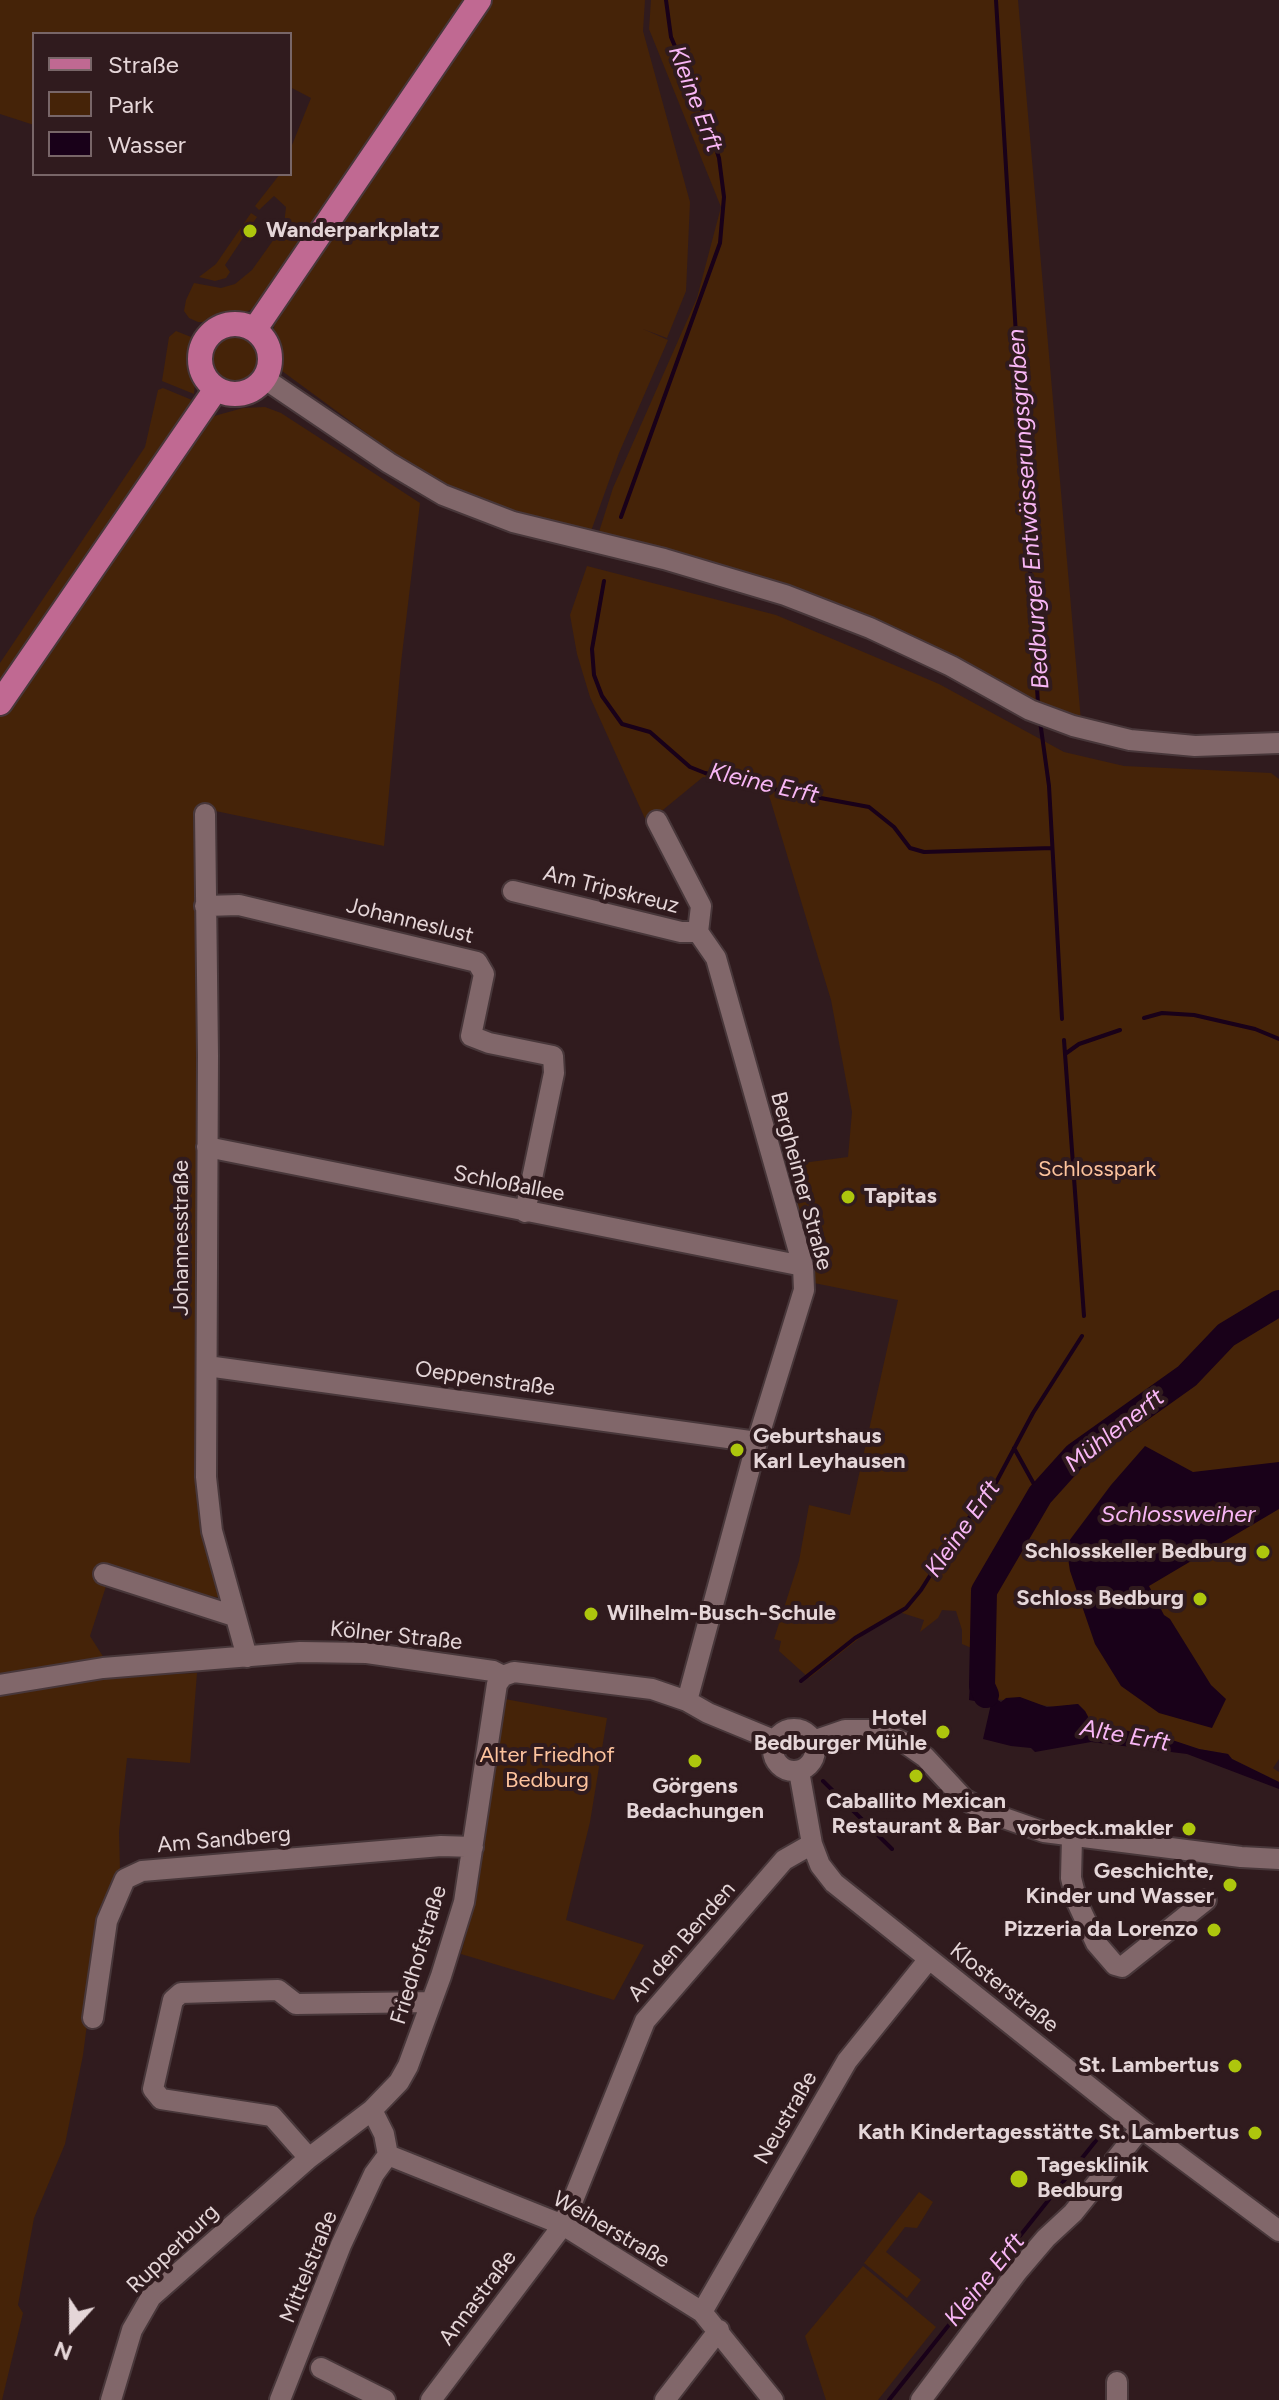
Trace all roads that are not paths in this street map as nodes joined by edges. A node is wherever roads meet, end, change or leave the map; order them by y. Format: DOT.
graph roads {
  1 [pos="479,0"];
  2 [pos="255,329"];
  3 [pos="265,379"];
  4 [pos="216,389"];
  5 [pos="0,703"];
  6 [pos="1279,743"];
  7 [pos="205,814"];
  8 [pos="657,821"];
  9 [pos="513,891"];
  10 [pos="205,906"];
  11 [pos="698,932"];
  12 [pos="207,1147"];
  13 [pos="525,1212"];
  14 [pos="803,1266"];
  15 [pos="207,1366"];
  16 [pos="757,1442"];
  17 [pos="104,1574"];
  18 [pos="234,1616"];
  19 [pos="247,1657"];
  20 [pos="503,1676"];
  21 [pos="0,1685"];
  22 [pos="687,1701"];
  23 [pos="776,1741"];
  24 [pos="813,1741"];
  25 [pos="799,1771"];
  26 [pos="1072,1837"];
  27 [pos="812,1844"];
  28 [pos="473,1847"];
  29 [pos="1279,1859"];
  30 [pos="1206,1900"];
  31 [pos="929,1959"];
  32 [pos="431,2002"];
  33 [pos="93,2018"];
  34 [pos="372,2110"];
  35 [pos="1135,2123"];
  36 [pos="388,2155"];
  37 [pos="309,2158"];
  38 [pos="563,2225"];
  39 [pos="1279,2231"];
  40 [pos="702,2312"];
  41 [pos="719,2330"];
  42 [pos="321,2368"];
  43 [pos="111,2400"];
  44 [pos="280,2400"];
  45 [pos="385,2400"];
  46 [pos="431,2400"];
  47 [pos="665,2400"];
  48 [pos="773,2400"];
  49 [pos="921,2400"];
  1 -- 2 [label="main road"];
  2 -- 3 [label="main road"];
  2 -- 4 [label="main road"];
  3 -- 4 [label="main road"];
  3 -- 6 [label="street"];
  4 -- 5 [label="main road"];
  7 -- 10 [label="street, Johannesstraße"];
  8 -- 11 [label="street, Bergheimer Straße"];
  9 -- 11 [label="street, Am Tripskreuz"];
  10 -- 12 [label="street, Johannesstraße"];
  10 -- 13 [label="street, Johanneslust"];
  11 -- 14 [label="street, Bergheimer Straße"];
  12 -- 13 [label="street, Schloßallee"];
  12 -- 15 [label="street, Johannesstraße"];
  13 -- 14 [label="street, Schloßallee"];
  14 -- 16 [label="street, Bergheimer Straße"];
  15 -- 16 [label="street, Oeppenstraße"];
  15 -- 18 [label="street, Johannesstraße"];
  16 -- 22 [label="street, Bergheimer Straße"];
  17 -- 18 [label="street"];
  18 -- 19 [label="street, Johannesstraße"];
  19 -- 20 [label="street, Kölner Straße"];
  19 -- 21 [label="street, Kölner Straße"];
  20 -- 22 [label="street, Kölner Straße"];
  20 -- 28 [label="street, Friedhofstraße"];
  22 -- 23 [label="street, Kölner Straße"];
  23 -- 24 [label="street"];
  23 -- 25 [label="street"];
  24 -- 25 [label="street"];
  24 -- 26 [label="street"];
  25 -- 27 [label="street, Klosterstraße"];
  26 -- 29 [label="street"];
  26 -- 30 [label="street"];
  27 -- 31 [label="street, Klosterstraße"];
  27 -- 38 [label="street, An den Benden"];
  28 -- 32 [label="street, Friedhofstraße"];
  28 -- 33 [label="street, Am Sandberg"];
  31 -- 35 [label="street, Klosterstraße"];
  31 -- 40 [label="street, Neustraße"];
  32 -- 34 [label="street, Friedhofstraße"];
  32 -- 37 [label="street"];
  34 -- 36 [label="street"];
  34 -- 37 [label="street, Friedhofstraße"];
  35 -- 39 [label="street, Klosterstraße"];
  35 -- 49 [label="street"];
  36 -- 38 [label="street, Weiherstraße"];
  36 -- 44 [label="street, Mittelstraße"];
  37 -- 43 [label="street, Rupperburg"];
  38 -- 40 [label="street, Weiherstraße"];
  38 -- 46 [label="street, Annastraße"];
  40 -- 41 [label="street, Weiherstraße"];
  41 -- 47 [label="street"];
  41 -- 48 [label="street, Weiherstraße"];
  42 -- 45 [label="street"];
}
